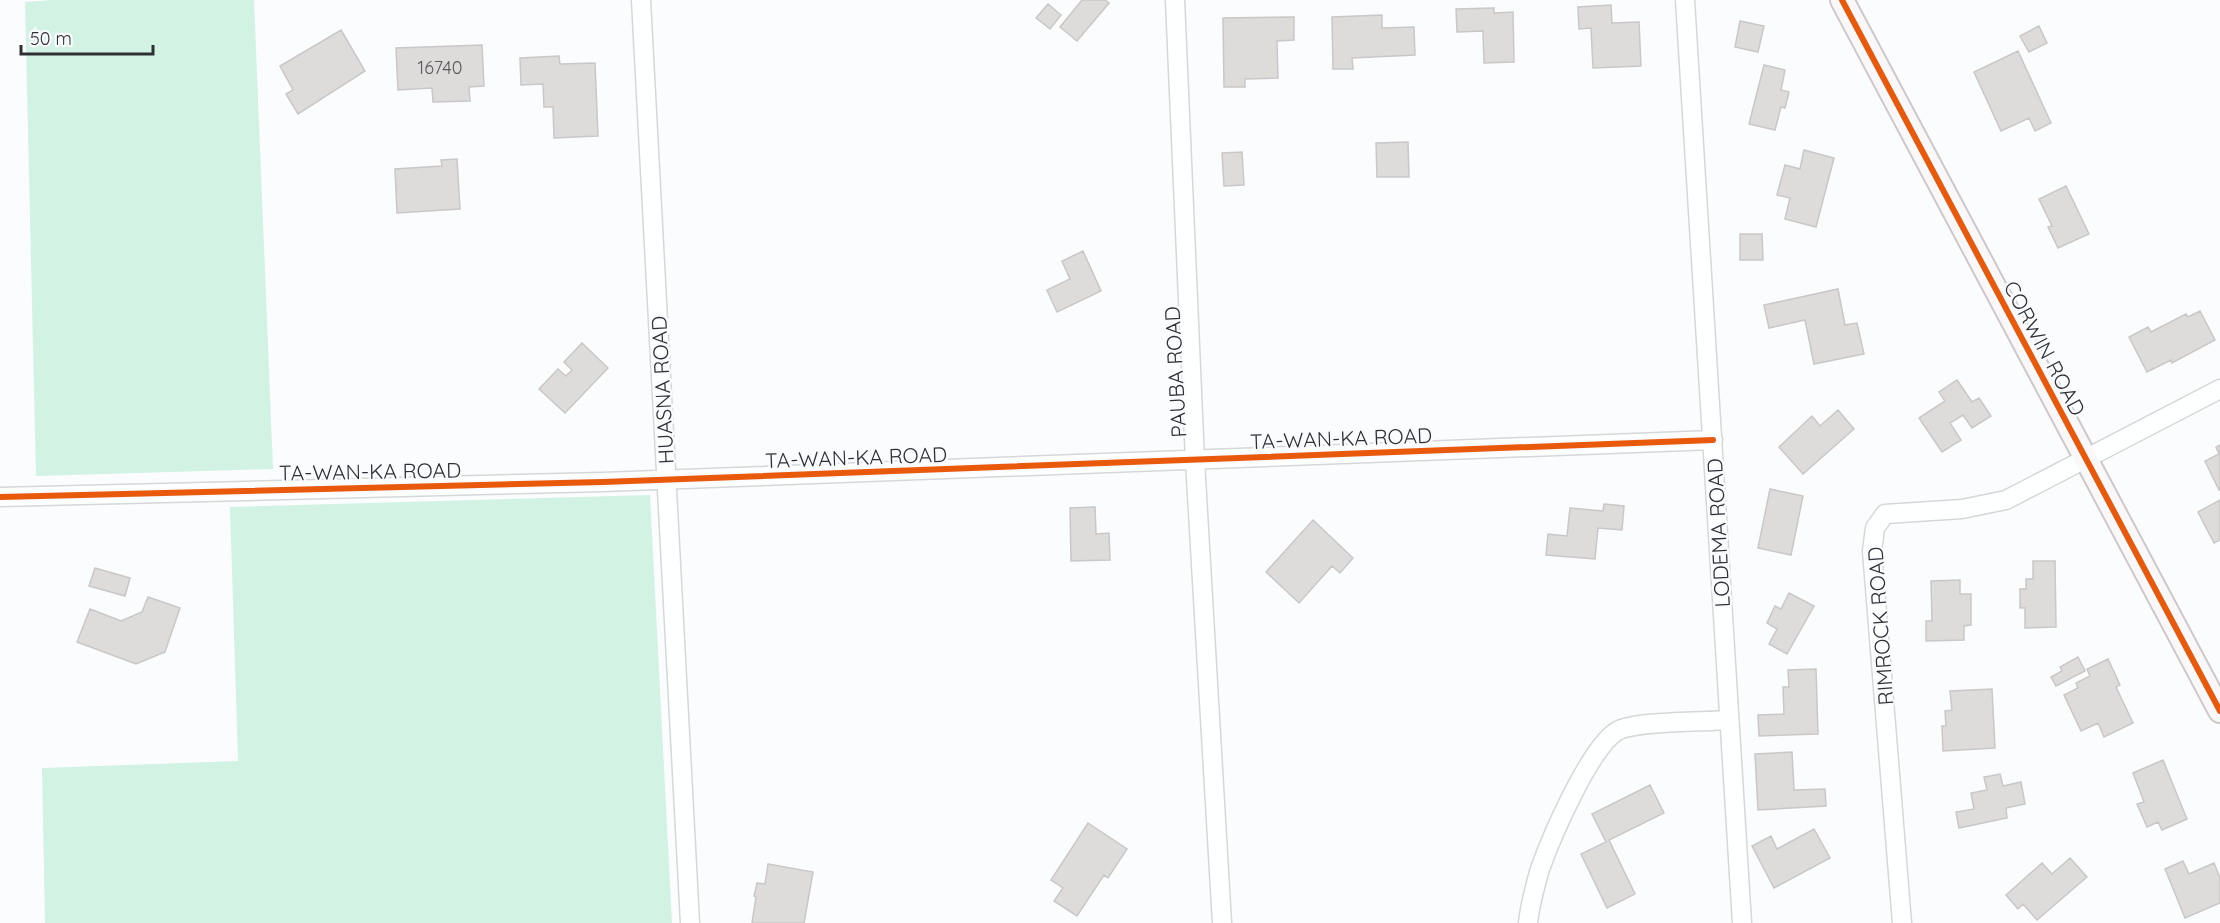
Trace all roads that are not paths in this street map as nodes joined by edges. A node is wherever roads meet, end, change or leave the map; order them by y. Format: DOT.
graph roads {
  1 [pos="641,0"];
  2 [pos="1175,0"];
  3 [pos="1685,0"];
  4 [pos="1842,0"];
  5 [pos="2220,389"];
  6 [pos="1713,440"];
  7 [pos="2086,459"];
  8 [pos="1195,461"];
  9 [pos="666,480"];
  10 [pos="0,497"];
  11 [pos="2220,711"];
  12 [pos="1730,720"];
  13 [pos="690,923"];
  14 [pos="1222,923"];
  15 [pos="1528,923"];
  16 [pos="1742,923"];
  17 [pos="1902,923"];
  1 -- 9 [label="street, HUASNA ROAD"];
  2 -- 8 [label="street, PAUBA ROAD"];
  3 -- 6 [label="street, LODEMA ROAD"];
  4 -- 7 [label="main road, CORWIN ROAD"];
  5 -- 7 [label="street, RIMROCK ROAD"];
  6 -- 8 [label="street, TA-WAN-KA ROAD"];
  6 -- 12 [label="street, LODEMA ROAD"];
  7 -- 11 [label="main road, CORWIN ROAD"];
  7 -- 17 [label="street, RIMROCK ROAD"];
  8 -- 9 [label="street, TA-WAN-KA ROAD"];
  8 -- 14 [label="street, PAUBA ROAD"];
  9 -- 10 [label="street, TA-WAN-KA ROAD"];
  9 -- 13 [label="street, HUASNA ROAD"];
  12 -- 15 [label="street"];
  12 -- 16 [label="street, LODEMA ROAD"];
}
